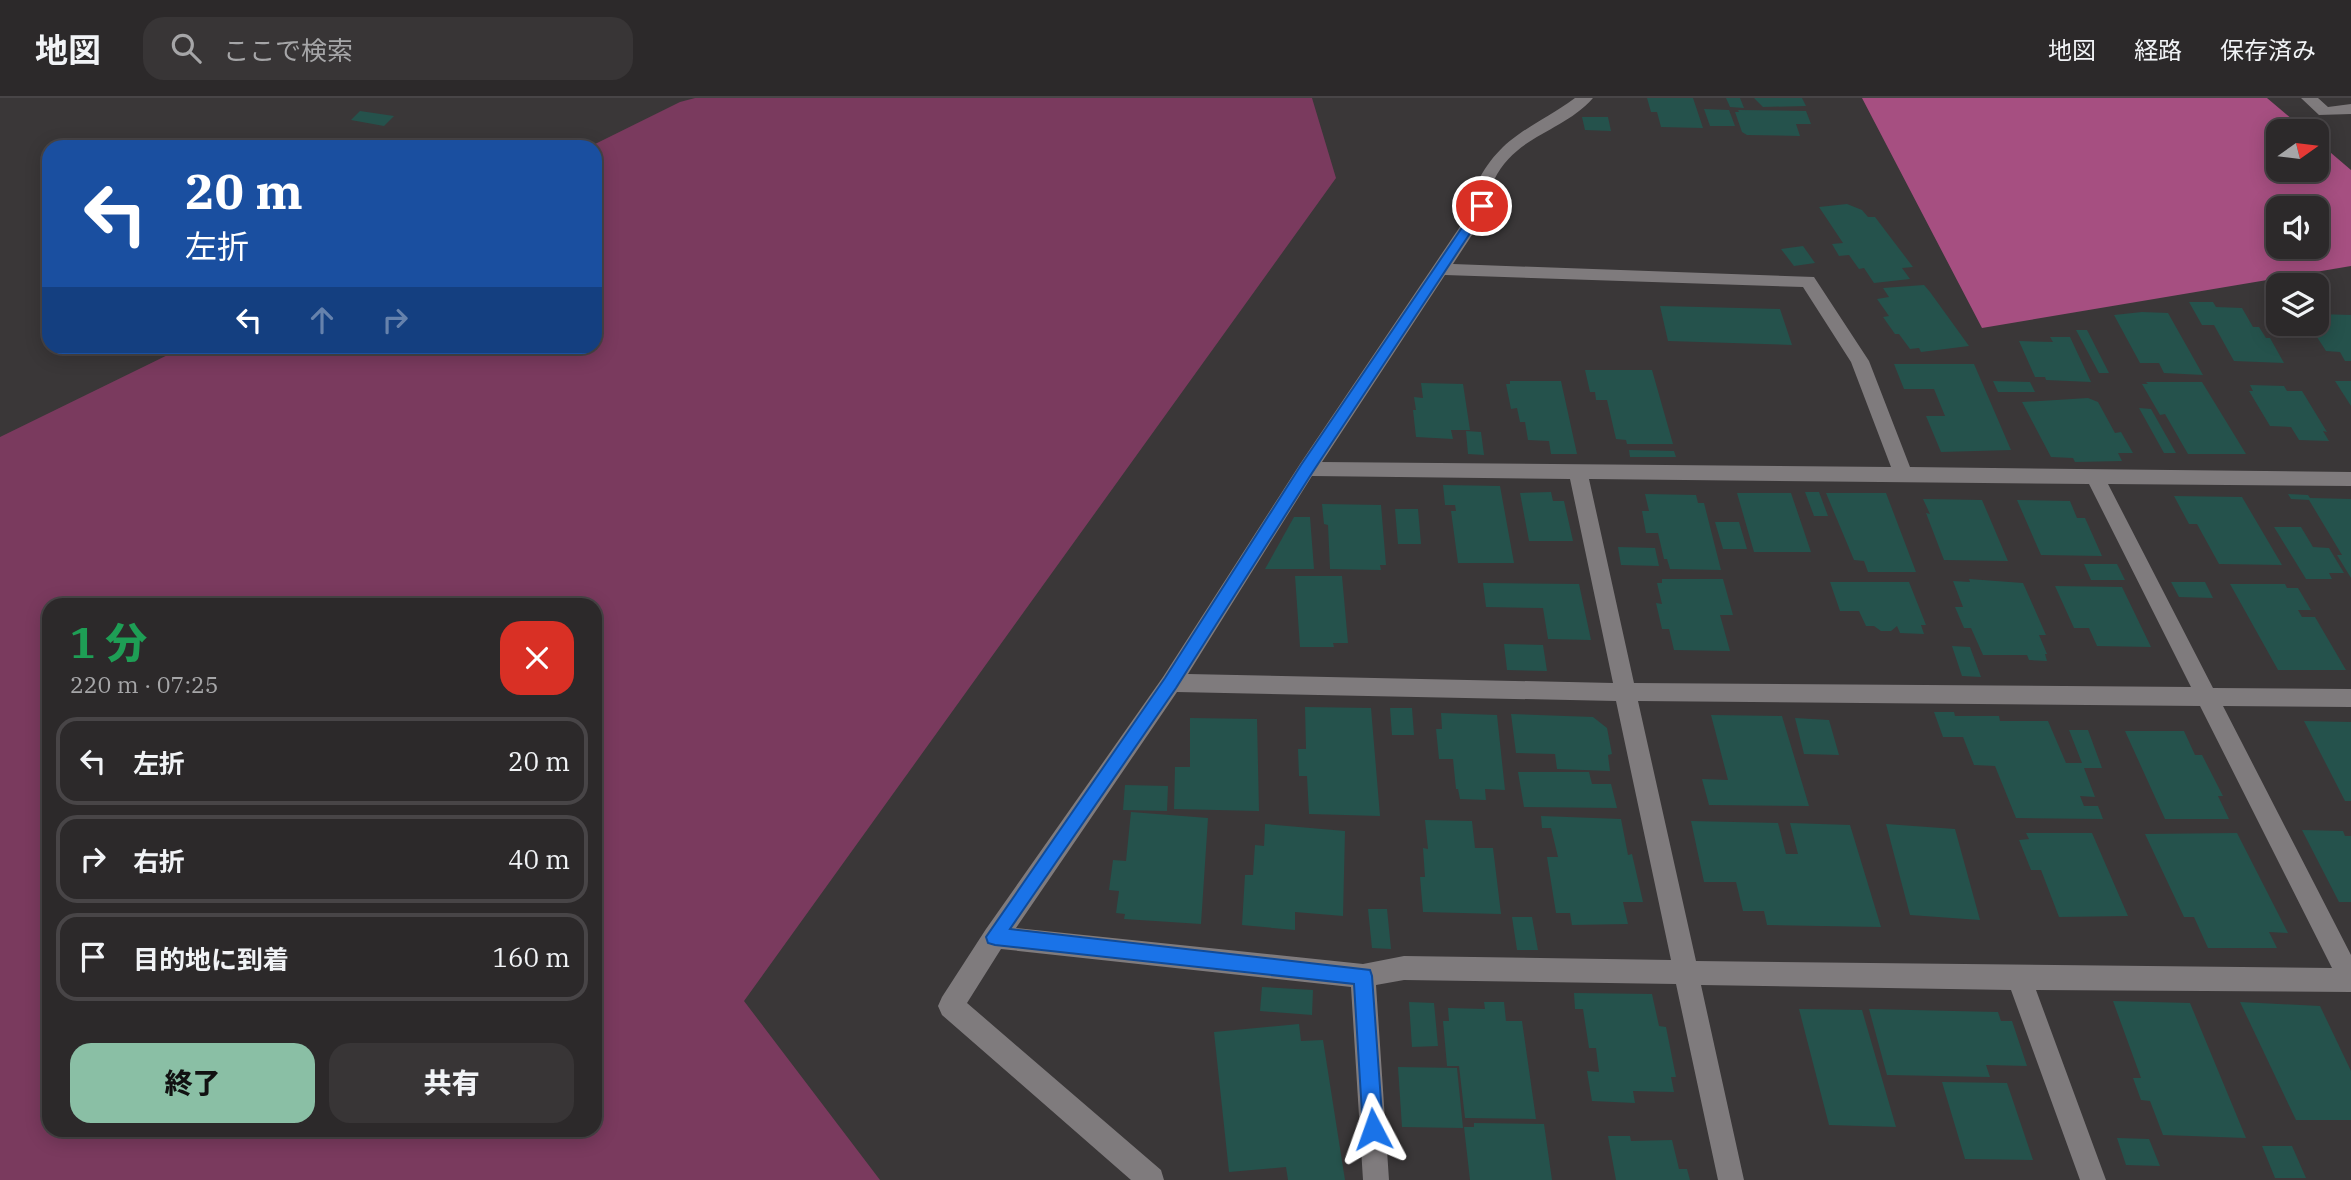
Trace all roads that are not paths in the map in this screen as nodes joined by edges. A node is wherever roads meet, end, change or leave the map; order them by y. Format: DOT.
graph roads {
  1 [pos="1585,98"];
  2 [pos="2309,98"];
  3 [pos="2351,109"];
  4 [pos="1441,269"];
  5 [pos="1307,469"];
  6 [pos="1578,473"];
  7 [pos="1904,475"];
  8 [pos="2095,477"];
  9 [pos="2351,480"];
  10 [pos="1171,683"];
  11 [pos="1627,692"];
  12 [pos="2206,696"];
  13 [pos="2351,698"];
  14 [pos="995,937"];
  15 [pos="1688,971"];
  16 [pos="1363,976"];
  17 [pos="2019,978"];
  18 [pos="1151,1180"];
  19 [pos="1376,1180"];
  20 [pos="1731,1180"];
  21 [pos="2093,1180"];
  1 -- 4 [label="street"];
  2 -- 3 [label="street"];
  4 -- 5 [label="street"];
  4 -- 7 [label="street"];
  5 -- 6 [label="street"];
  5 -- 10 [label="street"];
  6 -- 7 [label="street"];
  6 -- 11 [label="street"];
  7 -- 8 [label="street"];
  8 -- 9 [label="street"];
  8 -- 12 [label="street"];
  10 -- 11 [label="street"];
  10 -- 14 [label="street"];
  11 -- 12 [label="street"];
  11 -- 15 [label="street"];
  12 -- 13 [label="street"];
  12 -- 17 [label="street"];
  14 -- 16 [label="street"];
  14 -- 18 [label="street"];
  15 -- 16 [label="street"];
  15 -- 17 [label="street"];
  15 -- 20 [label="street"];
  16 -- 19 [label="street"];
  17 -- 21 [label="street"];
}
